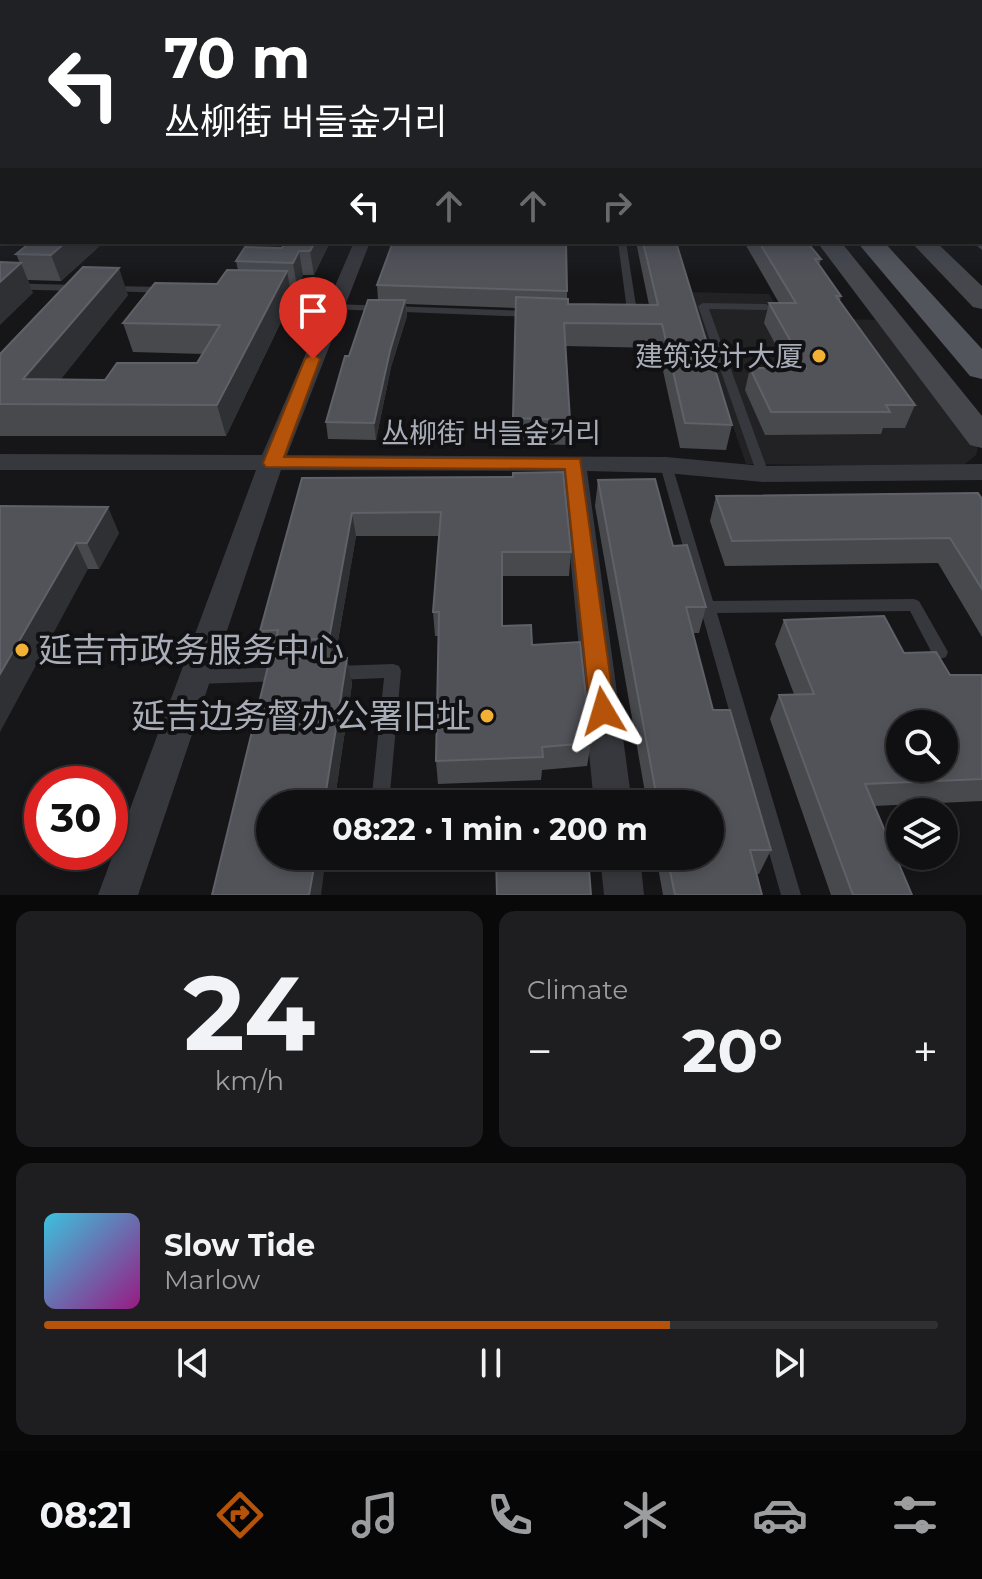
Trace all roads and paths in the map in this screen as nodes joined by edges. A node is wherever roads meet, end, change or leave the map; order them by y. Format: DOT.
graph roads {
  1 [pos="361,244"];
  2 [pos="622,244"];
  3 [pos="831,244"];
  4 [pos="872,244"];
  5 [pos="900,244"];
  6 [pos="925,244"];
  7 [pos="0,286"];
  8 [pos="169,290"];
  9 [pos="262,292"];
  10 [pos="336,301"];
  11 [pos="982,301"];
  12 [pos="766,307"];
  13 [pos="543,314"];
  14 [pos="618,317"];
  15 [pos="982,331"];
  16 [pos="982,369"];
  17 [pos="982,438"];
  18 [pos="0,462"];
  19 [pos="273,463"];
  20 [pos="574,463"];
  21 [pos="666,465"];
  22 [pos="982,472"];
  23 [pos="763,474"];
  24 [pos="708,607"];
  25 [pos="940,652"];
  26 [pos="193,677"];
  27 [pos="381,790"];
  28 [pos="611,790"];
  29 [pos="621,870"];
  30 [pos="118,895"];
  31 [pos="624,895"];
  32 [pos="791,895"];
  1 -- 10 [label="street"];
  2 -- 14 [label="lane"];
  3 -- 17 [label="street"];
  4 -- 16 [label="main road"];
  5 -- 15 [label="main road"];
  6 -- 11 [label="street"];
  7 -- 8 [label="lane"];
  9 -- 10 [label="lane"];
  10 -- 13 [label="lane"];
  10 -- 19 [label="street"];
  12 -- 23 [label="lane"];
  18 -- 19 [label="street, 丛柳街 버들숲거리"];
  19 -- 20 [label="street, 丛柳街 버들숲거리"];
  19 -- 26 [label="street"];
  20 -- 21 [label="street, 丛柳街 버들숲거리"];
  20 -- 28 [label="street"];
  21 -- 23 [label="street, 丛柳街 버들숲거리"];
  21 -- 24 [label="lane"];
  22 -- 23 [label="street, 丛柳街 버들숲거리"];
  24 -- 25 [label="lane"];
  24 -- 32 [label="lane"];
  26 -- 27 [label="lane"];
  26 -- 30 [label="street"];
  29 -- 31 [label="street"];
}
